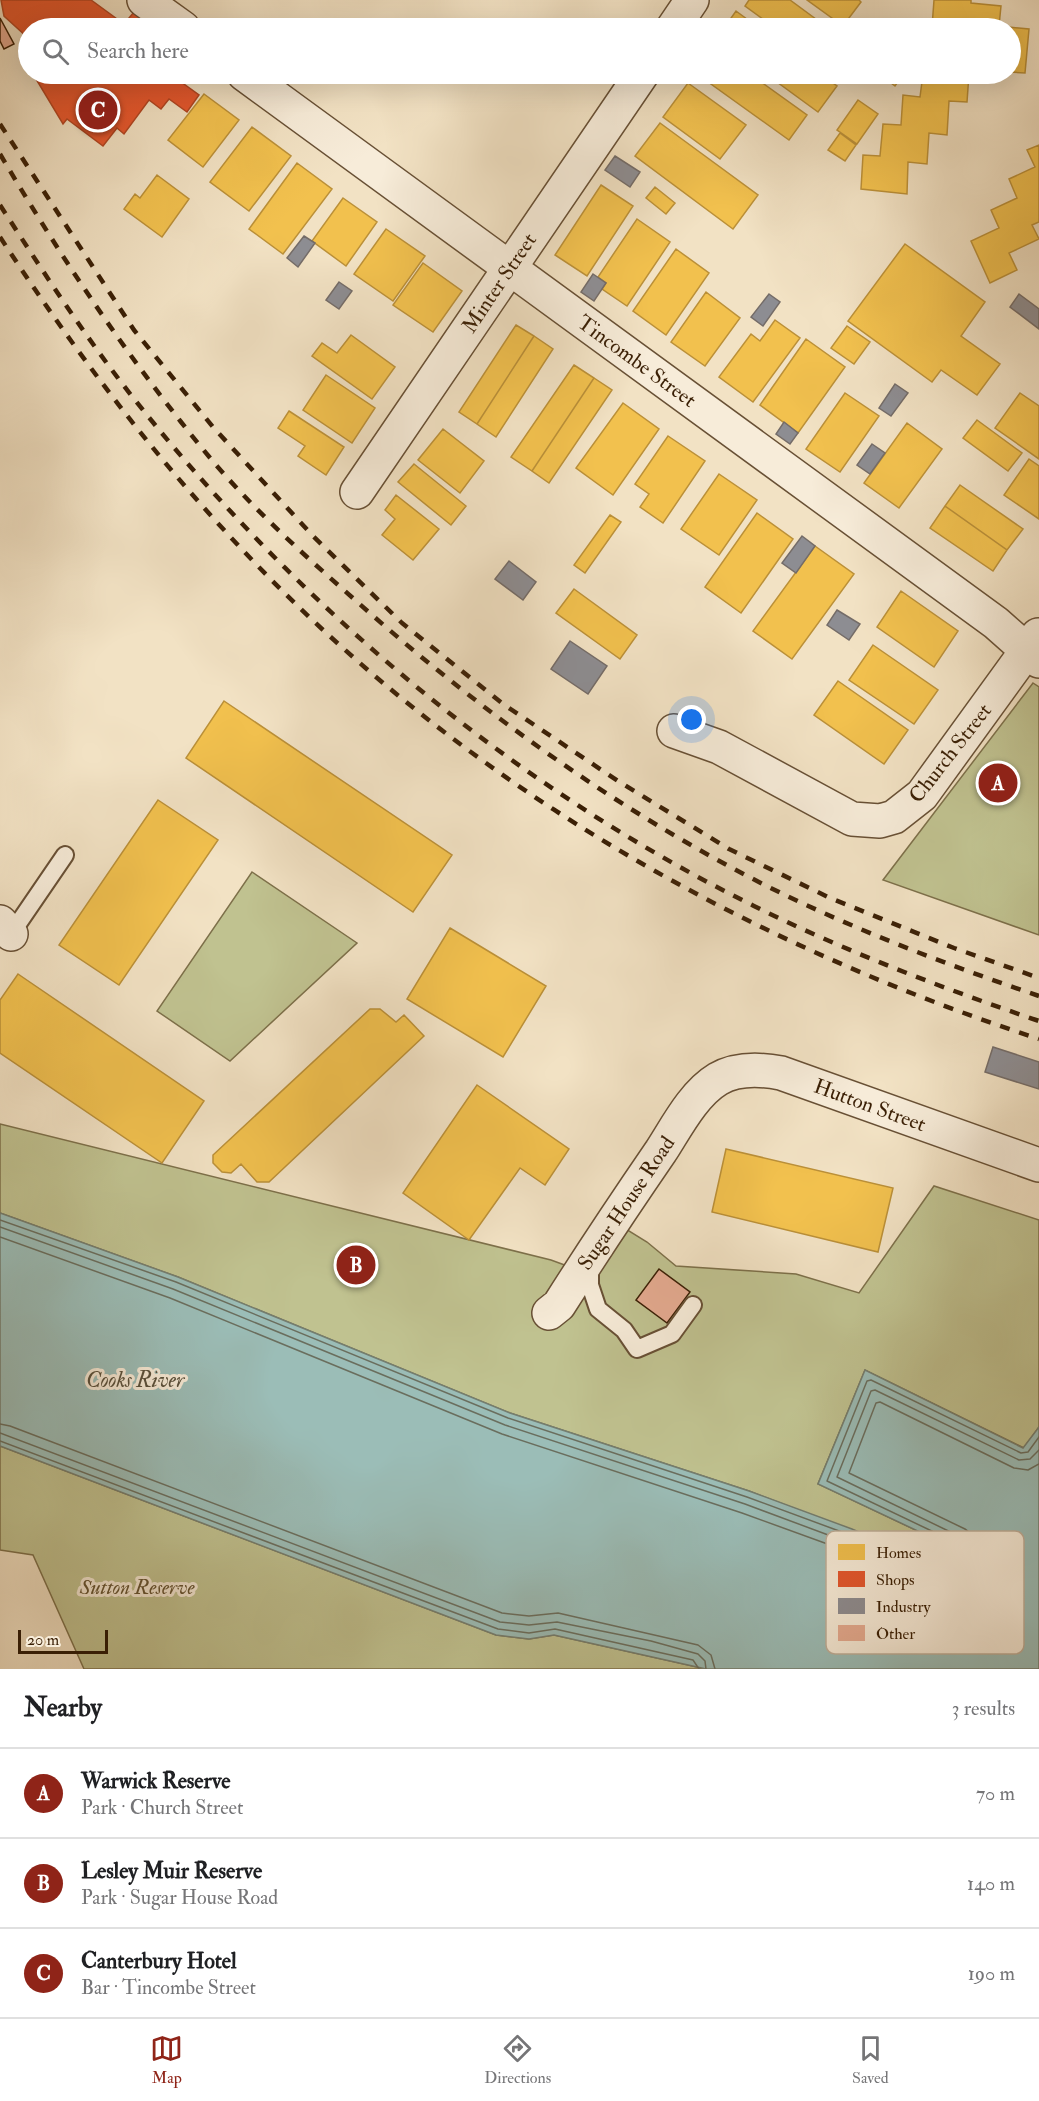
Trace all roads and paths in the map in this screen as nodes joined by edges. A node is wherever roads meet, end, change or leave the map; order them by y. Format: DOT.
graph roads {
  1 [pos="144,0"];
  2 [pos="692,0"];
  3 [pos="169,18"];
  4 [pos="680,18"];
  5 [pos="258,84"];
  6 [pos="635,84"];
  7 [pos="509,268"];
  8 [pos="357,492"];
  9 [pos="1035,649"];
  10 [pos="674,731"];
  11 [pos="65,855"];
  12 [pos="6,928"];
  13 [pos="703,1092"];
  14 [pos="1039,1165"];
  15 [pos="590,1257"];
  16 [pos="693,1305"];
  17 [pos="549,1314"];
  1 -- 3 [label="street"];
  2 -- 4 [label="street"];
  5 -- 7 [label="street, Tincombe Street"];
  6 -- 7 [label="street, Minter Street"];
  7 -- 8 [label="street, Minter Street"];
  7 -- 9 [label="street, Tincombe Street"];
  9 -- 10 [label="street, Church Street"];
  11 -- 12 [label="lane"];
  13 -- 14 [label="street, Hutton Street"];
  13 -- 15 [label="street, Sugar House Road"];
  15 -- 16 [label="lane"];
  15 -- 17 [label="street, Sugar House Road"];
}
